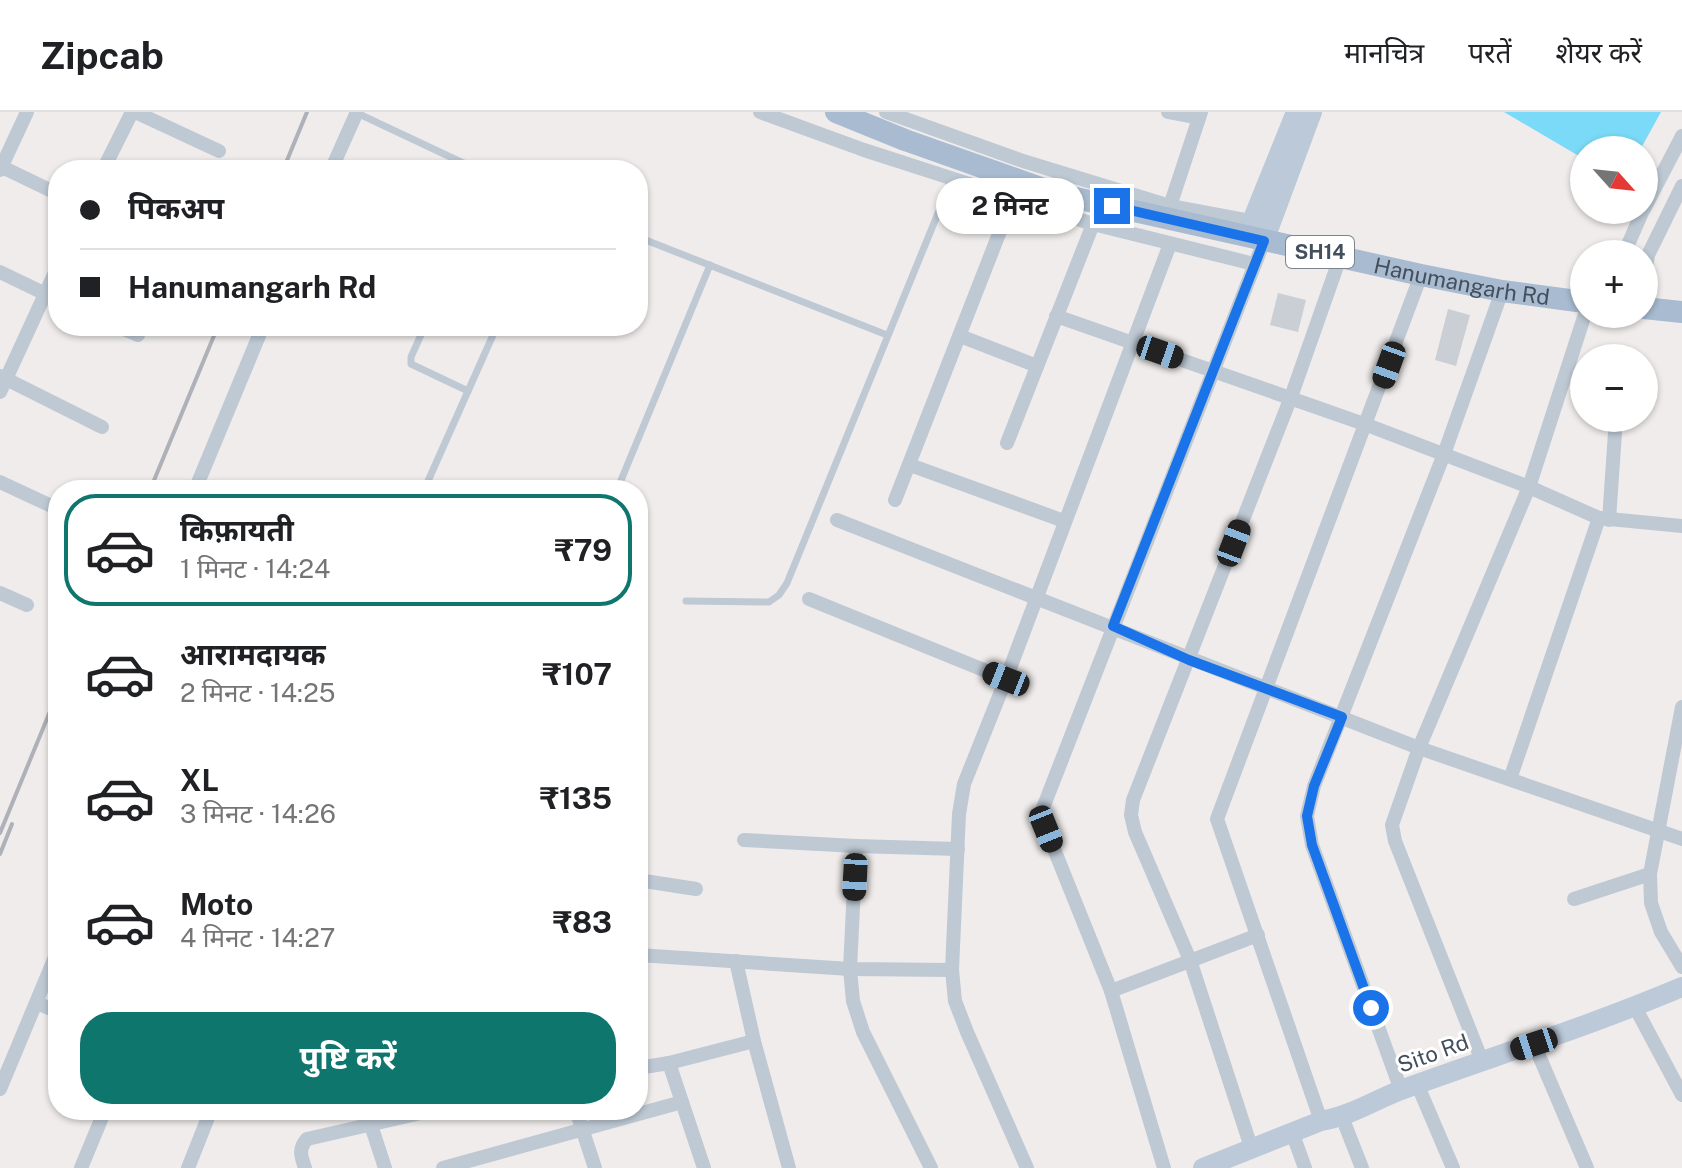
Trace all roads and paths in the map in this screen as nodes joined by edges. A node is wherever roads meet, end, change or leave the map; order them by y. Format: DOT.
graph roads {
  1 [pos="27,112"];
  2 [pos="133,112"];
  3 [pos="760,112"];
  4 [pos="836,112"];
  5 [pos="886,112"];
  6 [pos="1168,112"];
  7 [pos="1296,112"];
  8 [pos="1312,112"];
  9 [pos="357,113"];
  10 [pos="1200,115"];
  11 [pos="924,119"];
  12 [pos="1682,136"];
  13 [pos="219,151"];
  14 [pos="108,160"];
  15 [pos="336,160"];
  16 [pos="457,160"];
  17 [pos="1,167"];
  18 [pos="953,177"];
  19 [pos="1658,183"];
  20 [pos="1682,186"];
  21 [pos="48,189"];
  22 [pos="1013,198"];
  23 [pos="1170,206"];
  24 [pos="1093,224"];
  25 [pos="1258,231"];
  26 [pos="1655,240"];
  27 [pos="648,241"];
  28 [pos="1170,244"];
  29 [pos="1341,255"];
  30 [pos="1254,264"];
  31 [pos="710,265"];
  32 [pos="0,272"];
  33 [pos="1421,275"];
  34 [pos="1502,291"];
  35 [pos="48,295"];
  36 [pos="1570,300"];
  37 [pos="48,304"];
  38 [pos="1658,309"];
  39 [pos="1682,312"];
  40 [pos="1056,316"];
  41 [pos="1580,328"];
  42 [pos="887,335"];
  43 [pos="259,336"];
  44 [pos="420,336"];
  45 [pos="493,336"];
  46 [pos="960,336"];
  47 [pos="1133,343"];
  48 [pos="1037,366"];
  49 [pos="1213,371"];
  50 [pos="2,383"];
  51 [pos="468,391"];
  52 [pos="1291,397"];
  53 [pos="1367,425"];
  54 [pos="102,427"];
  55 [pos="1614,432"];
  56 [pos="1007,443"];
  57 [pos="1444,454"];
  58 [pos="910,465"];
  59 [pos="199,480"];
  60 [pos="428,480"];
  61 [pos="621,480"];
  62 [pos="0,482"];
  63 [pos="1529,487"];
  64 [pos="895,500"];
  65 [pos="48,504"];
  66 [pos="1604,519"];
  67 [pos="837,520"];
  68 [pos="1064,521"];
  69 [pos="1682,526"];
  70 [pos="0,593"];
  71 [pos="1037,597"];
  72 [pos="809,599"];
  73 [pos="686,601"];
  74 [pos="27,605"];
  75 [pos="1113,626"];
  76 [pos="1189,660"];
  77 [pos="1006,679"];
  78 [pos="1265,688"];
  79 [pos="1682,707"];
  80 [pos="1342,717"];
  81 [pos="1419,748"];
  82 [pos="1510,779"];
  83 [pos="1660,832"];
  84 [pos="1682,839"];
  85 [pos="744,840"];
  86 [pos="856,846"];
  87 [pos="958,849"];
  88 [pos="1650,874"];
  89 [pos="648,882"];
  90 [pos="696,889"];
  91 [pos="1574,899"];
  92 [pos="1258,935"];
  93 [pos="648,956"];
  94 [pos="1190,960"];
  95 [pos="736,961"];
  96 [pos="1682,967"];
  97 [pos="850,969"];
  98 [pos="952,970"];
  99 [pos="48,975"];
  100 [pos="1682,987"];
  101 [pos="1111,991"];
  102 [pos="37,1003"];
  103 [pos="1635,1007"];
  104 [pos="48,1008"];
  105 [pos="754,1041"];
  106 [pos="1534,1044"];
  107 [pos="1482,1061"];
  108 [pos="669,1063"];
  109 [pos="648,1066"];
  110 [pos="1410,1088"];
  111 [pos="0,1089"];
  112 [pos="1682,1095"];
  113 [pos="682,1102"];
  114 [pos="648,1111"];
  115 [pos="1342,1117"];
  116 [pos="101,1120"];
  117 [pos="207,1120"];
  118 [pos="392,1120"];
  119 [pos="579,1120"];
  120 [pos="613,1120"];
  121 [pos="1321,1121"];
  122 [pos="371,1125"];
  123 [pos="582,1128"];
  124 [pos="1292,1132"];
  125 [pos="1251,1147"];
  126 [pos="1209,1167"];
  127 [pos="81,1168"];
  128 [pos="188,1168"];
  129 [pos="305,1168"];
  130 [pos="385,1168"];
  131 [pos="443,1168"];
  132 [pos="595,1168"];
  133 [pos="704,1168"];
  134 [pos="789,1168"];
  135 [pos="931,1168"];
  136 [pos="1027,1168"];
  137 [pos="1164,1168"];
  138 [pos="1305,1168"];
  139 [pos="1362,1168"];
  140 [pos="1453,1168"];
  141 [pos="1587,1168"];
  1 -- 17 [label="street"];
  2 -- 13 [label="street"];
  2 -- 14 [label="street"];
  3 -- 18 [label="street"];
  4 -- 25 [label="main road, Hanumangarh Rd / SH14"];
  5 -- 11 [label="street"];
  6 -- 10 [label="street"];
  7 -- 25 [label="main road"];
  8 -- 25 [label="main road"];
  9 -- 15 [label="street"];
  9 -- 16 [label="lane"];
  10 -- 23 [label="street"];
  11 -- 23 [label="street"];
  12 -- 19 [label="street"];
  17 -- 21 [label="street"];
  18 -- 22 [label="street"];
  18 -- 42 [label="lane"];
  20 -- 26 [label="street"];
  22 -- 24 [label="street"];
  22 -- 46 [label="street"];
  23 -- 25 [label="street"];
  24 -- 28 [label="street"];
  24 -- 40 [label="street"];
  25 -- 29 [label="main road, Hanumangarh Rd / SH14"];
  25 -- 30 [label="street"];
  27 -- 31 [label="lane"];
  28 -- 30 [label="street"];
  28 -- 47 [label="street"];
  29 -- 33 [label="main road, Hanumangarh Rd / SH14"];
  29 -- 52 [label="street"];
  30 -- 49 [label="street"];
  31 -- 42 [label="lane"];
  31 -- 61 [label="lane"];
  32 -- 35 [label="street"];
  33 -- 34 [label="main road, Hanumangarh Rd / SH14"];
  33 -- 53 [label="street"];
  34 -- 36 [label="main road, Hanumangarh Rd / SH14"];
  34 -- 57 [label="street"];
  37 -- 50 [label="street"];
  38 -- 39 [label="main road"];
  40 -- 47 [label="street"];
  40 -- 48 [label="street"];
  41 -- 63 [label="street"];
  42 -- 73 [label="lane"];
  43 -- 59 [label="street"];
  44 -- 51 [label="lane"];
  45 -- 51 [label="lane"];
  46 -- 48 [label="street"];
  46 -- 58 [label="street"];
  47 -- 49 [label="street"];
  47 -- 68 [label="street"];
  48 -- 56 [label="street"];
  49 -- 52 [label="street"];
  49 -- 75 [label="street"];
  50 -- 54 [label="street"];
  51 -- 60 [label="lane"];
  52 -- 53 [label="street"];
  52 -- 76 [label="street"];
  53 -- 57 [label="street"];
  53 -- 78 [label="street"];
  55 -- 66 [label="street"];
  57 -- 63 [label="street"];
  57 -- 80 [label="street"];
  58 -- 64 [label="street"];
  58 -- 68 [label="street"];
  62 -- 65 [label="street"];
  63 -- 66 [label="street"];
  63 -- 81 [label="street"];
  66 -- 69 [label="street"];
  66 -- 82 [label="street"];
  67 -- 71 [label="street"];
  68 -- 71 [label="street"];
  70 -- 74 [label="street"];
  71 -- 75 [label="street"];
  71 -- 77 [label="street"];
  72 -- 77 [label="street"];
  75 -- 76 [label="street"];
  75 -- 101 [label="street"];
  76 -- 78 [label="street"];
  76 -- 94 [label="street"];
  77 -- 87 [label="street"];
  78 -- 80 [label="street"];
  78 -- 92 [label="street"];
  79 -- 83 [label="street"];
  80 -- 81 [label="street"];
  80 -- 110 [label="street"];
  81 -- 82 [label="street"];
  81 -- 107 [label="street"];
  82 -- 83 [label="street"];
  83 -- 84 [label="street"];
  83 -- 88 [label="street"];
  85 -- 86 [label="street"];
  86 -- 87 [label="street"];
  86 -- 97 [label="street"];
  87 -- 98 [label="street"];
  88 -- 91 [label="street"];
  88 -- 96 [label="street"];
  89 -- 90 [label="street"];
  92 -- 94 [label="street"];
  92 -- 121 [label="street"];
  93 -- 95 [label="street"];
  94 -- 101 [label="street"];
  94 -- 125 [label="street"];
  95 -- 97 [label="street"];
  95 -- 105 [label="street"];
  97 -- 98 [label="street"];
  97 -- 135 [label="street"];
  98 -- 136 [label="street"];
  99 -- 102 [label="street"];
  100 -- 103 [label="main road, Sito Rd"];
  101 -- 137 [label="street"];
  102 -- 104 [label="street"];
  102 -- 111 [label="street"];
  103 -- 106 [label="main road, Sito Rd"];
  103 -- 112 [label="street"];
  105 -- 108 [label="street"];
  105 -- 134 [label="street"];
  106 -- 107 [label="main road, Sito Rd"];
  106 -- 141 [label="street"];
  107 -- 110 [label="main road, Sito Rd"];
  108 -- 109 [label="street"];
  108 -- 113 [label="street"];
  110 -- 115 [label="main road, Sito Rd"];
  110 -- 140 [label="street"];
  113 -- 114 [label="street"];
  113 -- 133 [label="street"];
  115 -- 121 [label="main road, Sito Rd"];
  115 -- 139 [label="street"];
  116 -- 127 [label="street"];
  117 -- 128 [label="street"];
  118 -- 122 [label="street"];
  119 -- 123 [label="street"];
  120 -- 123 [label="street"];
  121 -- 124 [label="main road, Sito Rd"];
  122 -- 129 [label="street"];
  122 -- 130 [label="street"];
  123 -- 131 [label="street"];
  123 -- 132 [label="street"];
  124 -- 125 [label="main road, Sito Rd"];
  124 -- 138 [label="street"];
  125 -- 126 [label="main road, Sito Rd"];
}
